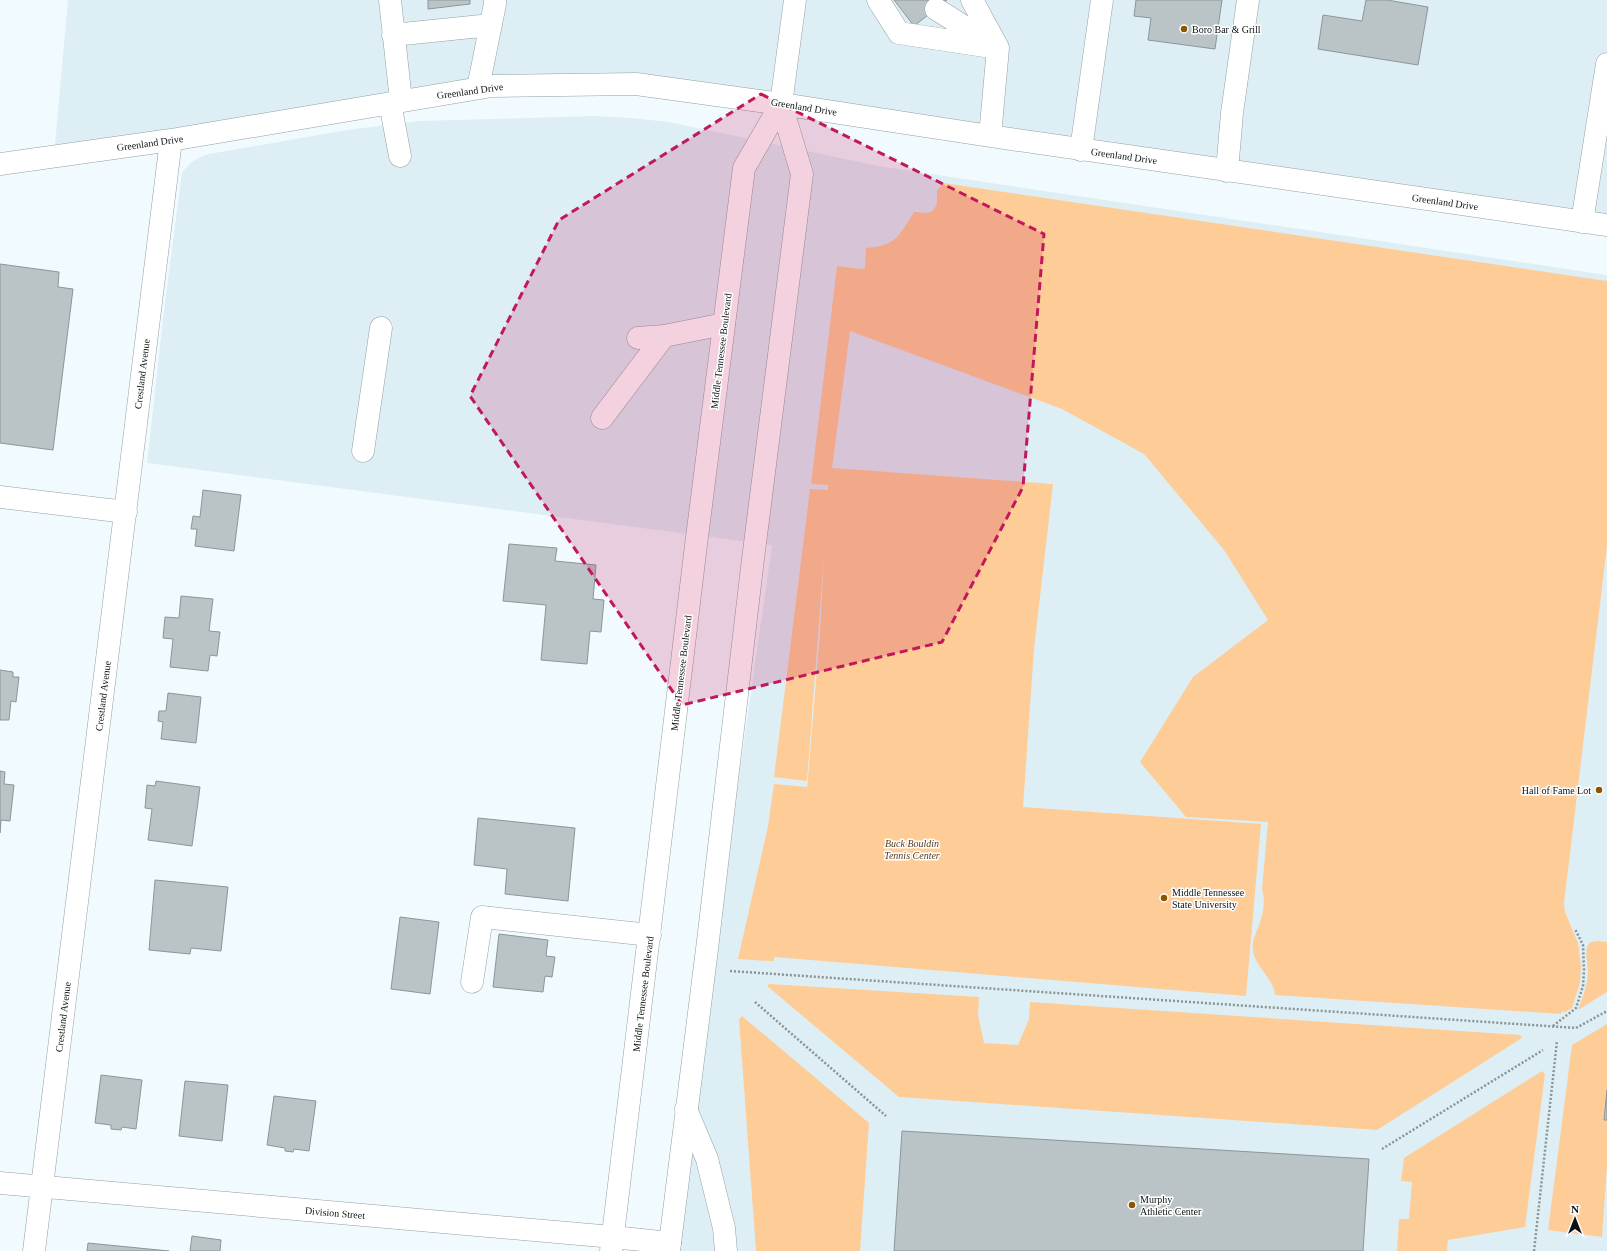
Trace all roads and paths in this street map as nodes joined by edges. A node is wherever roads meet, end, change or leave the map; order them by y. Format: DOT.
graph roads {
  1 [pos="390,0"];
  2 [pos="495,0"];
  3 [pos="795,0"];
  4 [pos="878,0"];
  5 [pos="972,0"];
  6 [pos="1102,0"];
  7 [pos="1248,0"];
  8 [pos="936,9"];
  9 [pos="491,25"];
  10 [pos="394,35"];
  11 [pos="998,48"];
  12 [pos="1607,64"];
  13 [pos="478,88"];
  14 [pos="396,102"];
  15 [pos="781,104"];
  16 [pos="990,136"];
  17 [pos="171,140"];
  18 [pos="1081,150"];
  19 [pos="400,156"];
  20 [pos="0,164"];
  21 [pos="1227,171"];
  22 [pos="1582,222"];
  23 [pos="1607,225"];
  24 [pos="724,324"];
  25 [pos="381,328"];
  26 [pos="664,336"];
  27 [pos="638,338"];
  28 [pos="602,418"];
  29 [pos="363,451"];
  30 [pos="0,496"];
  31 [pos="126,512"];
  32 [pos="1575,929"];
  33 [pos="650,935"];
  34 [pos="728,971"];
  35 [pos="472,982"];
  36 [pos="755,1002"];
  37 [pos="1607,1011"];
  38 [pos="1552,1027"];
  39 [pos="1557,1041"];
  40 [pos="1543,1050"];
  41 [pos="686,1109"];
  42 [pos="886,1116"];
  43 [pos="1382,1149"];
  44 [pos="0,1183"];
  45 [pos="42,1187"];
  46 [pos="612,1244"];
  47 [pos="670,1247"];
  48 [pos="34,1251"];
  49 [pos="726,1251"];
  50 [pos="1534,1251"];
  1 -- 10 [label="street"];
  2 -- 9 [label="street"];
  3 -- 15 [label="street, Middle Tennessee Boulevard"];
  4 -- 11 [label="street"];
  5 -- 11 [label="street"];
  6 -- 18 [label="street"];
  7 -- 21 [label="street"];
  8 -- 11 [label="street"];
  9 -- 10 [label="street"];
  9 -- 13 [label="street"];
  10 -- 14 [label="street"];
  11 -- 16 [label="street"];
  12 -- 22 [label="street"];
  13 -- 14 [label="street, Greenland Drive"];
  13 -- 15 [label="street, Greenland Drive"];
  14 -- 17 [label="street, Greenland Drive"];
  14 -- 19 [label="street"];
  15 -- 16 [label="street, Greenland Drive"];
  15 -- 24 [label="street, Middle Tennessee Boulevard"];
  15 -- 41 [label="street, Middle Tennessee Boulevard"];
  16 -- 18 [label="street, Greenland Drive"];
  17 -- 20 [label="street, Greenland Drive"];
  17 -- 31 [label="street, Crestland Avenue"];
  18 -- 21 [label="street, Greenland Drive"];
  21 -- 22 [label="street, Greenland Drive"];
  22 -- 23 [label="street, Greenland Drive"];
  24 -- 26 [label="street"];
  24 -- 33 [label="street, Middle Tennessee Boulevard"];
  25 -- 29 [label="street"];
  26 -- 27 [label="street"];
  26 -- 28 [label="street"];
  30 -- 31 [label="street"];
  31 -- 45 [label="street, Crestland Avenue"];
  32 -- 38 [label="path"];
  33 -- 35 [label="street"];
  33 -- 46 [label="street, Middle Tennessee Boulevard"];
  34 -- 38 [label="path"];
  36 -- 42 [label="path"];
  37 -- 38 [label="path"];
  39 -- 50 [label="path"];
  40 -- 43 [label="path"];
  41 -- 47 [label="street, Middle Tennessee Boulevard"];
  41 -- 49 [label="street"];
  44 -- 45 [label="street, Division Street"];
  45 -- 46 [label="street, Division Street"];
  45 -- 48 [label="street, Crestland Avenue"];
  46 -- 47 [label="street, Division Street"];
}
